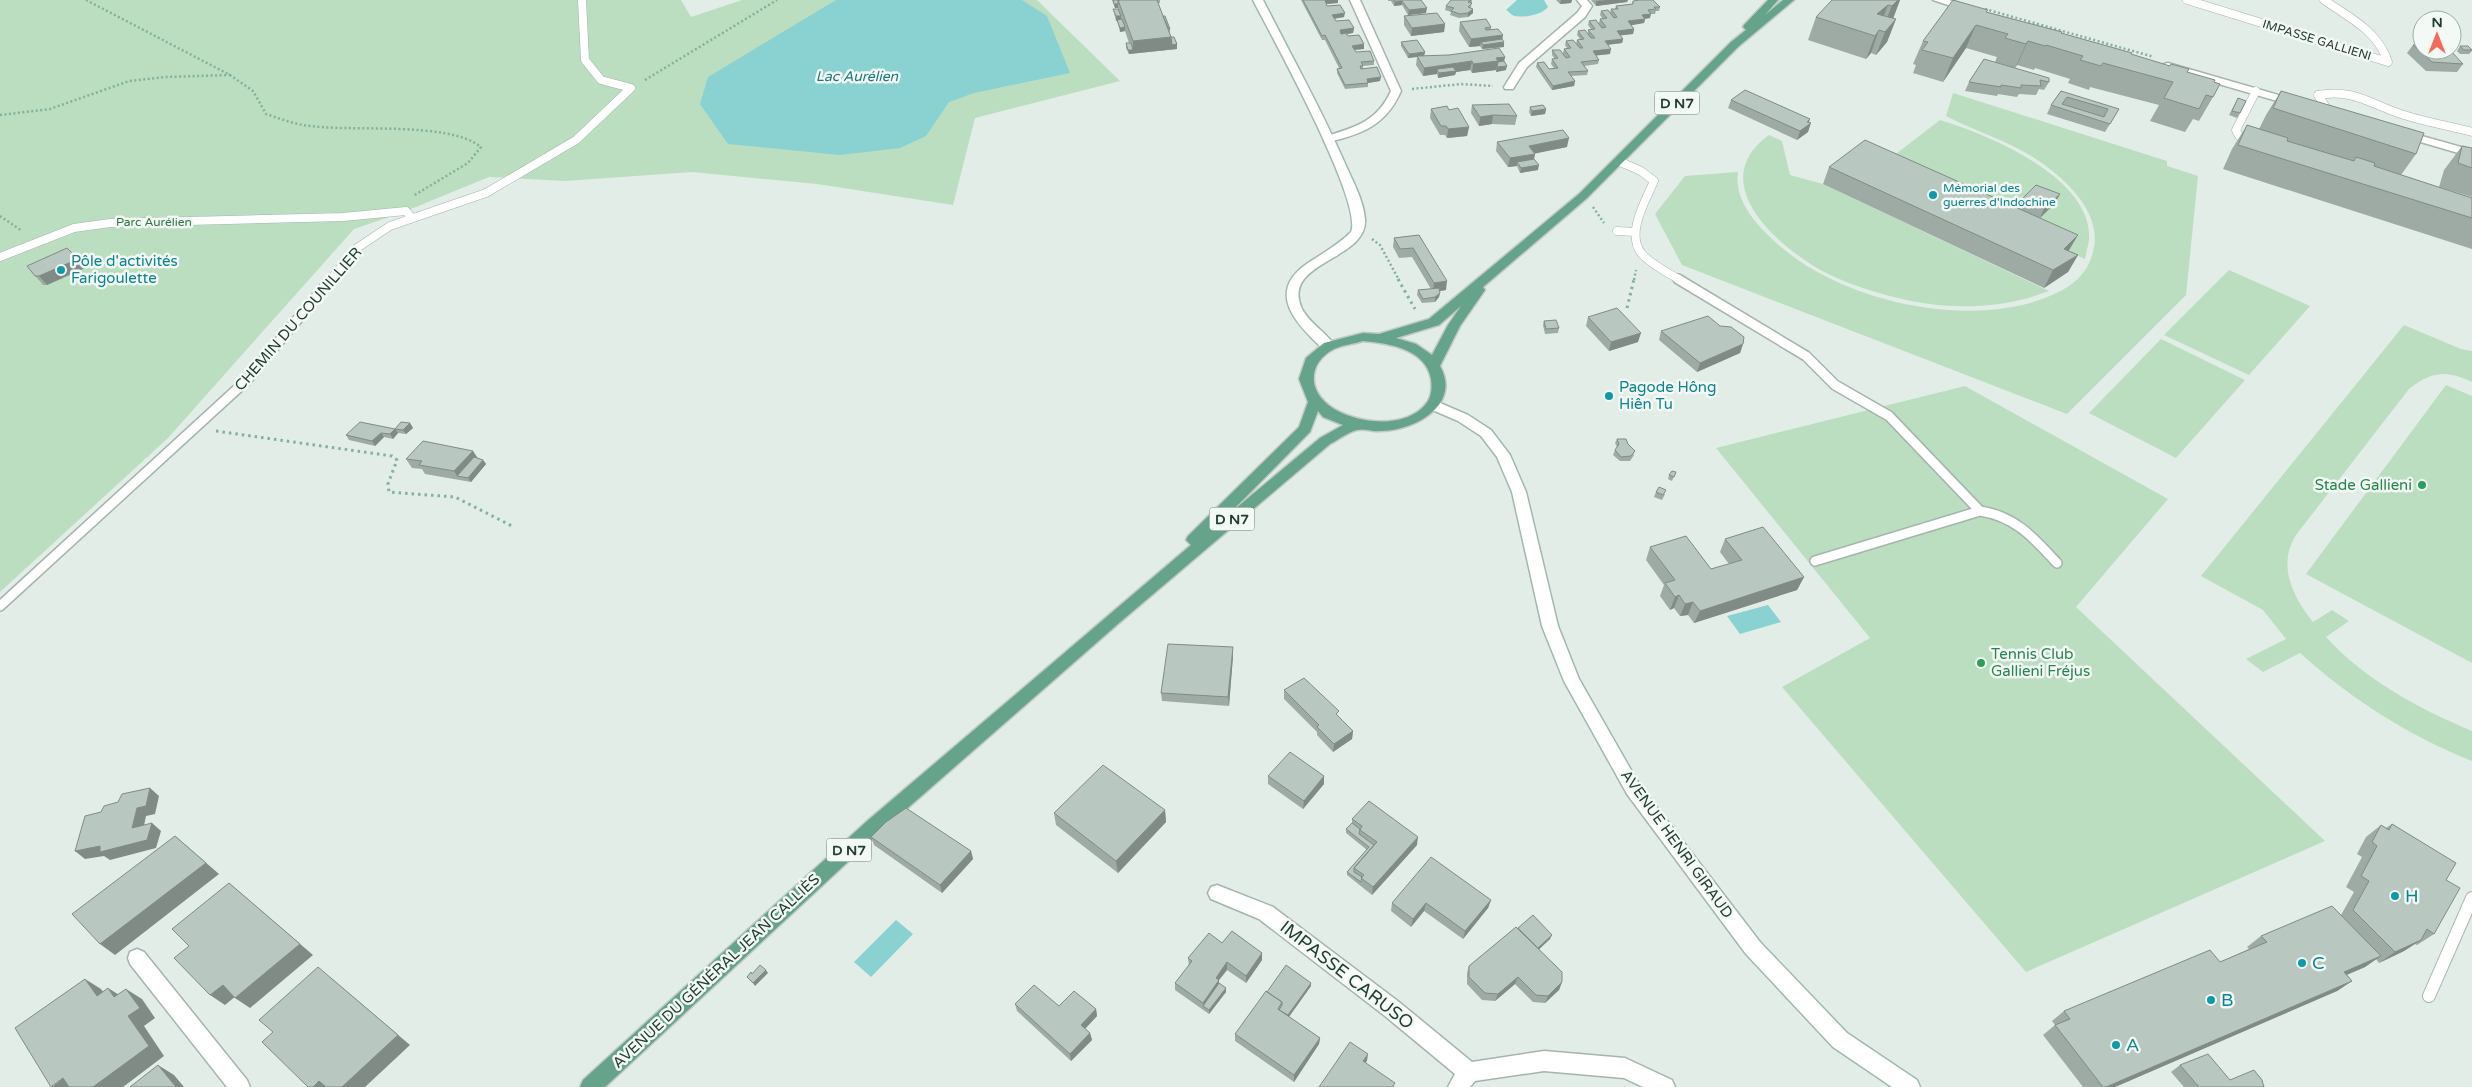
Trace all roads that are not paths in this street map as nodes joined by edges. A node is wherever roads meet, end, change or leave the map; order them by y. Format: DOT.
graph roads {
  1 [pos="582,0"];
  2 [pos="1258,0"];
  3 [pos="1355,0"];
  4 [pos="1582,0"];
  5 [pos="1773,0"];
  6 [pos="1790,0"];
  7 [pos="1938,0"];
  8 [pos="2186,0"];
  9 [pos="2324,0"];
  10 [pos="1983,13"];
  11 [pos="1735,44"];
  12 [pos="2153,62"];
  13 [pos="1509,87"];
  14 [pos="2256,91"];
  15 [pos="2334,114"];
  16 [pos="2396,132"];
  17 [pos="2472,132"];
  18 [pos="1328,139"];
  19 [pos="2265,145"];
  20 [pos="2472,154"];
  21 [pos="1618,161"];
  22 [pos="409,215"];
  23 [pos="1617,231"];
  24 [pos="1634,232"];
  25 [pos="0,257"];
  26 [pos="1496,268"];
  27 [pos="1381,338"];
  28 [pos="1328,346"];
  29 [pos="1433,366"];
  30 [pos="1314,403"];
  31 [pos="1433,405"];
  32 [pos="1355,425"];
  33 [pos="1980,511"];
  34 [pos="1815,561"];
  35 [pos="2057,563"];
  36 [pos="0,606"];
  37 [pos="1113,619"];
  38 [pos="1217,893"];
  39 [pos="2472,898"];
  40 [pos="137,958"];
  41 [pos="2429,996"];
  42 [pos="1464,1080"];
  43 [pos="240,1087"];
  44 [pos="590,1087"];
  45 [pos="1665,1087"];
  46 [pos="1910,1087"];
  1 -- 22 [label="lane, CHEMIN DU COUNILLIER"];
  2 -- 18 [label="street"];
  3 -- 18 [label="street"];
  4 -- 13 [label="street"];
  5 -- 11 [label="main road, D N7"];
  6 -- 11 [label="main road"];
  7 -- 10 [label="street"];
  8 -- 9 [label="lane, IMPASSE GALLIENI"];
  11 -- 21 [label="main road, D N7"];
  12 -- 14 [label="street"];
  14 -- 15 [label="street"];
  14 -- 19 [label="lane"];
  15 -- 17 [label="lane"];
  16 -- 20 [label="street"];
  18 -- 28 [label="street"];
  21 -- 24 [label="lane"];
  21 -- 26 [label="main road, D N7"];
  22 -- 25 [label="lane"];
  22 -- 36 [label="lane, CHEMIN DU COUNILLIER"];
  23 -- 24 [label="lane"];
  24 -- 33 [label="lane"];
  26 -- 27 [label="main road, D N7"];
  26 -- 29 [label="main road, D N7"];
  27 -- 28 [label="main road"];
  27 -- 29 [label="main road"];
  28 -- 30 [label="main road"];
  29 -- 31 [label="main road"];
  30 -- 32 [label="main road"];
  30 -- 37 [label="main road, AVENUE DU GÉNÉRAL JEAN CALLIÈS / D N7"];
  31 -- 32 [label="main road"];
  31 -- 46 [label="street, AVENUE HENRI GIRAUD"];
  32 -- 37 [label="main road, AVENUE DU GÉNÉRAL JEAN CALLIÈS / D N7"];
  33 -- 34 [label="lane"];
  33 -- 35 [label="lane"];
  37 -- 44 [label="main road, AVENUE DU GÉNÉRAL JEAN CALLIÈS / D N7"];
  38 -- 42 [label="street, IMPASSE CARUSO"];
  39 -- 41 [label="lane"];
  40 -- 43 [label="street"];
  42 -- 45 [label="street"];
}
